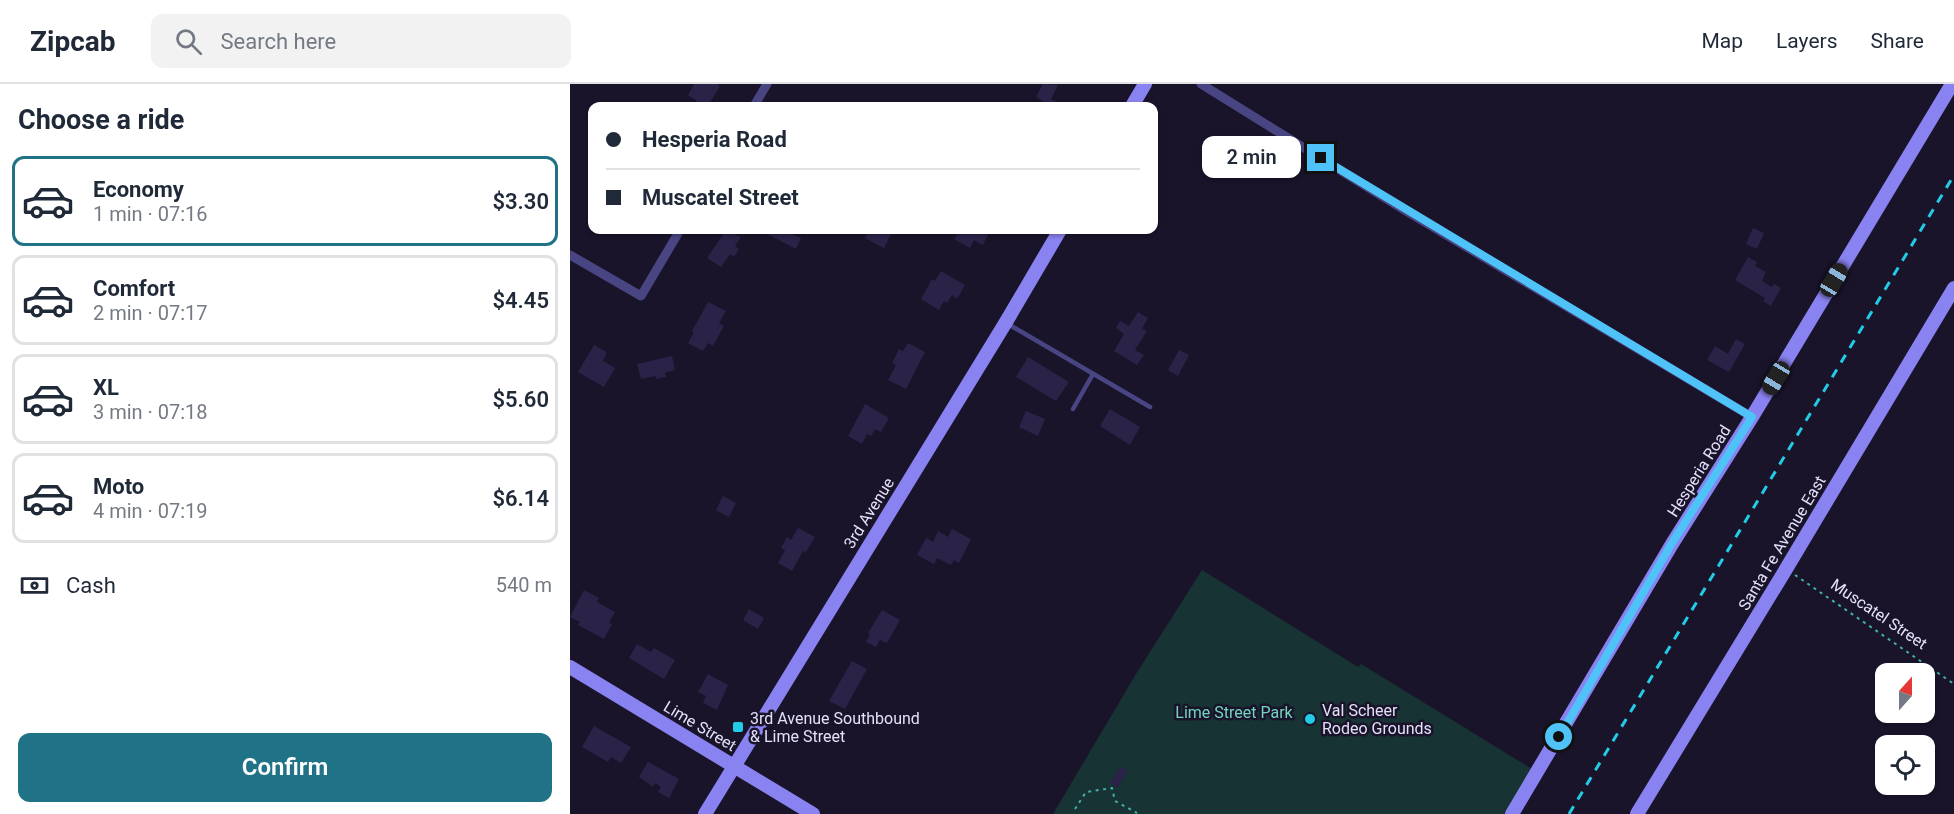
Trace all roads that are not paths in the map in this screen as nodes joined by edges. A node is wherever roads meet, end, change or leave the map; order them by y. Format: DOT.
graph roads {
  1 [pos="767,84"];
  2 [pos="1145,84"];
  3 [pos="1201,84"];
  4 [pos="1952,84"];
  5 [pos="756,102"];
  6 [pos="1134,102"];
  7 [pos="678,234"];
  8 [pos="1058,234"];
  9 [pos="570,255"];
  10 [pos="1954,288"];
  11 [pos="1006,322"];
  12 [pos="1093,374"];
  13 [pos="1150,407"];
  14 [pos="1073,409"];
  15 [pos="1752,417"];
  16 [pos="570,667"];
  17 [pos="733,766"];
  18 [pos="705,814"];
  19 [pos="813,814"];
  20 [pos="1512,814"];
  21 [pos="1636,814"];
  1 -- 5 [label="street"];
  2 -- 6 [label="street"];
  3 -- 15 [label="street"];
  4 -- 15 [label="street, Hesperia Road"];
  7 -- 9 [label="street"];
  8 -- 11 [label="street, 3rd Avenue"];
  10 -- 21 [label="street, Santa Fe Avenue East"];
  11 -- 12 [label="lane"];
  11 -- 17 [label="street, 3rd Avenue"];
  12 -- 13 [label="lane"];
  12 -- 14 [label="lane"];
  15 -- 20 [label="street, Hesperia Road"];
  16 -- 17 [label="street, Lime Street"];
  17 -- 18 [label="street, 3rd Avenue"];
  17 -- 19 [label="street, Lime Street"];
}
